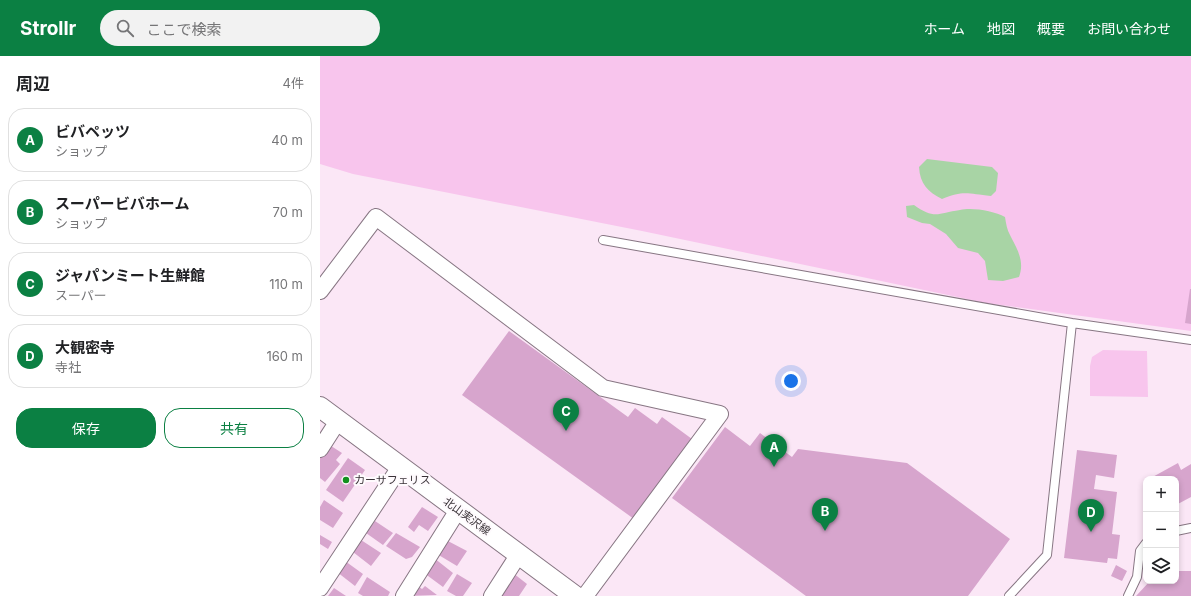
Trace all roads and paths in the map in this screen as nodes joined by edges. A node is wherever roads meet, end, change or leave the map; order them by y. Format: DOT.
graph roads {
  1 [pos="603,240"];
  2 [pos="320,290"];
  3 [pos="1072,323"];
  4 [pos="1191,340"];
  5 [pos="320,407"];
  6 [pos="338,421"];
  7 [pos="320,449"];
  8 [pos="400,467"];
  9 [pos="458,510"];
  10 [pos="1191,528"];
  11 [pos="1179,530"];
  12 [pos="1143,548"];
  13 [pos="519,554"];
  14 [pos="320,588"];
  15 [pos="404,596"];
  16 [pos="492,596"];
  17 [pos="575,596"];
  18 [pos="586,596"];
  19 [pos="1009,596"];
  20 [pos="1128,596"];
  1 -- 3 [label="lane"];
  2 -- 18 [label="street"];
  3 -- 4 [label="lane"];
  3 -- 19 [label="lane"];
  5 -- 6 [label="street, 北山実沢線"];
  6 -- 7 [label="street"];
  6 -- 8 [label="street, 北山実沢線"];
  8 -- 9 [label="street, 北山実沢線"];
  8 -- 14 [label="street"];
  9 -- 13 [label="street, 北山実沢線"];
  9 -- 15 [label="street"];
  10 -- 11 [label="lane"];
  12 -- 20 [label="lane"];
  13 -- 16 [label="street"];
  13 -- 17 [label="street, 北山実沢線"];
}
